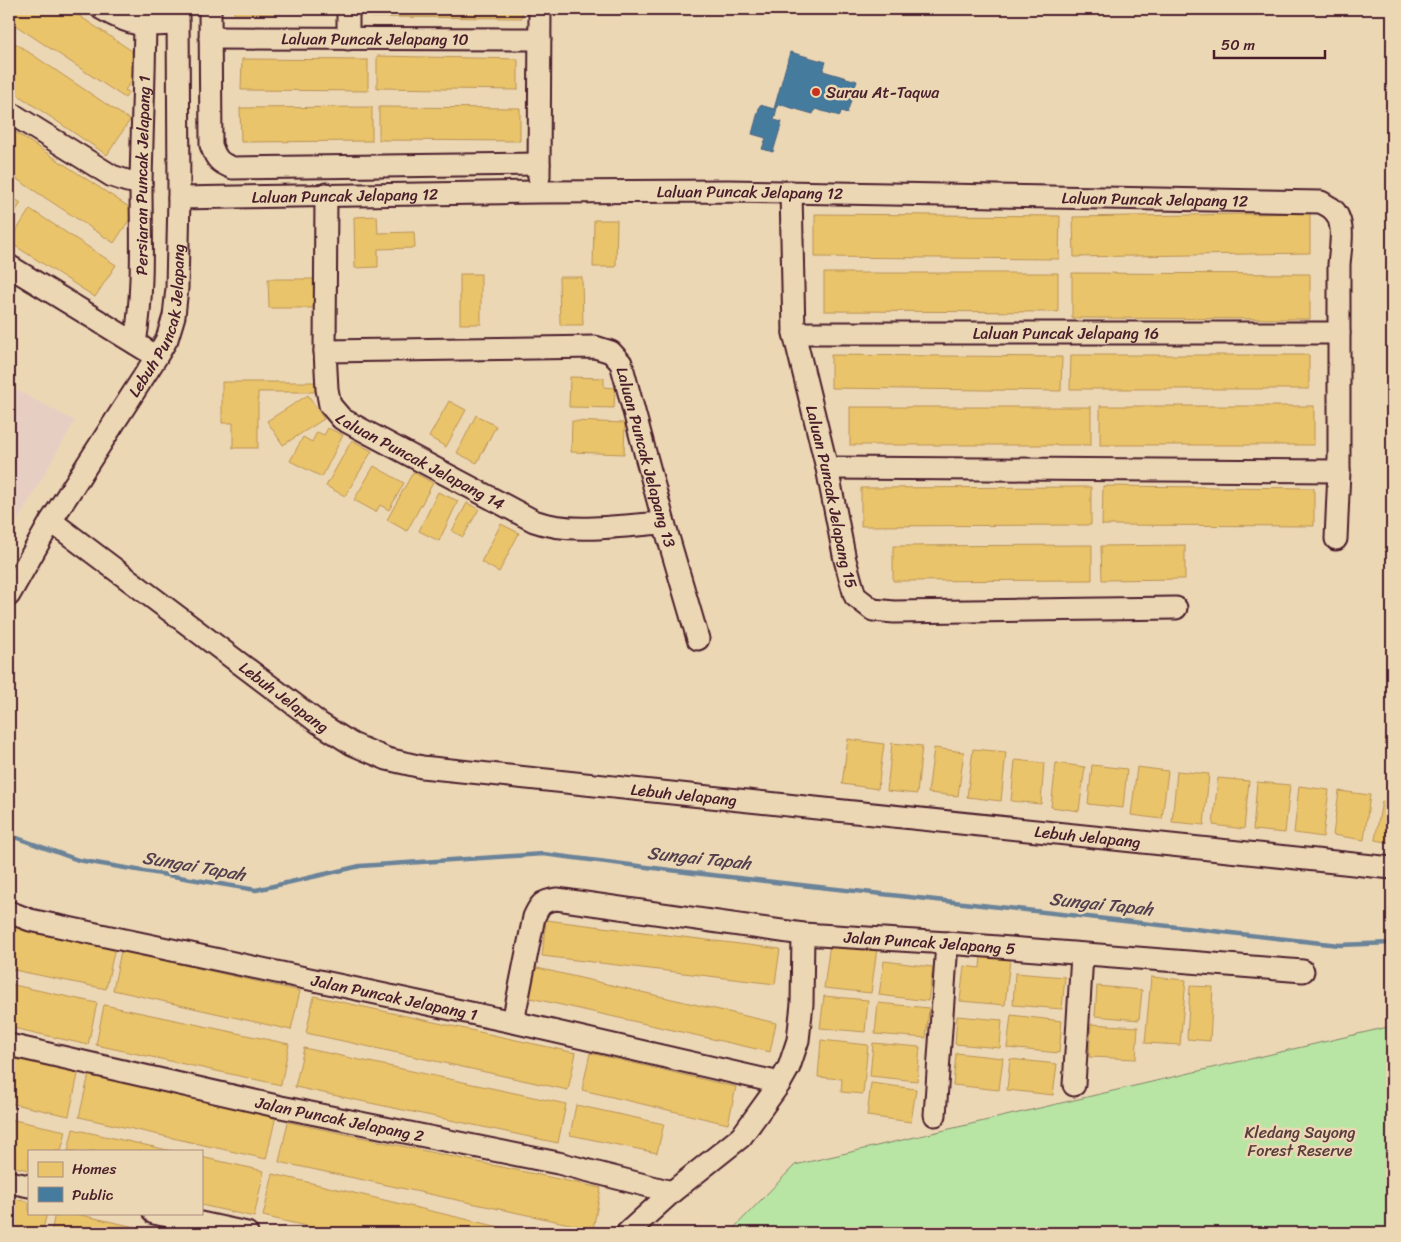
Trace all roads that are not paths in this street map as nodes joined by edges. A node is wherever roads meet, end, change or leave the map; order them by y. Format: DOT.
graph roads {
  1 [pos="102,9"];
  2 [pos="210,9"];
  3 [pos="348,9"];
  4 [pos="540,9"];
  5 [pos="178,16"];
  6 [pos="145,18"];
  7 [pos="210,38"];
  8 [pos="348,39"];
  9 [pos="540,39"];
  10 [pos="9,112"];
  11 [pos="539,164"];
  12 [pos="141,183"];
  13 [pos="539,192"];
  14 [pos="791,192"];
  15 [pos="326,194"];
  16 [pos="179,198"];
  17 [pos="9,266"];
  18 [pos="794,333"];
  19 [pos="1339,333"];
  20 [pos="135,343"];
  21 [pos="325,352"];
  22 [pos="157,356"];
  23 [pos="827,468"];
  24 [pos="1339,471"];
  25 [pos="51,521"];
  26 [pos="664,523"];
  27 [pos="1336,539"];
  28 [pos="9,594"];
  29 [pos="1176,608"];
  30 [pos="698,639"];
  31 [pos="1392,868"];
  32 [pos="9,912"];
  33 [pos="804,934"];
  34 [pos="947,943"];
  35 [pos="1082,955"];
  36 [pos="1303,971"];
  37 [pos="513,1022"];
  38 [pos="9,1045"];
  39 [pos="780,1083"];
  40 [pos="1074,1085"];
  41 [pos="935,1115"];
  42 [pos="9,1182"];
  43 [pos="28,1186"];
  44 [pos="672,1192"];
  45 [pos="159,1214"];
  46 [pos="247,1233"];
  47 [pos="627,1233"];
  1 -- 6 [label="street"];
  2 -- 7 [label="street"];
  3 -- 8 [label="street"];
  4 -- 9 [label="street"];
  5 -- 6 [label="street"];
  5 -- 16 [label="street, Lebuh Puncak Jelapang"];
  6 -- 12 [label="street, Persiaran Puncak Jelapang 1"];
  7 -- 8 [label="street, Laluan Puncak Jelapang 10"];
  7 -- 11 [label="street, Laluan Puncak Jelapang 12"];
  8 -- 9 [label="street, Laluan Puncak Jelapang 10"];
  9 -- 11 [label="street"];
  10 -- 12 [label="street"];
  11 -- 13 [label="street"];
  12 -- 20 [label="street, Persiaran Puncak Jelapang 1"];
  13 -- 14 [label="street, Laluan Puncak Jelapang 12"];
  13 -- 15 [label="street, Laluan Puncak Jelapang 12"];
  14 -- 18 [label="street, Laluan Puncak Jelapang 15"];
  14 -- 19 [label="street, Laluan Puncak Jelapang 12"];
  15 -- 16 [label="street, Laluan Puncak Jelapang 12"];
  15 -- 21 [label="street, Laluan Puncak Jelapang 14"];
  16 -- 22 [label="street, Lebuh Puncak Jelapang"];
  17 -- 20 [label="street"];
  18 -- 19 [label="street, Laluan Puncak Jelapang 16"];
  18 -- 23 [label="street, Laluan Puncak Jelapang 15"];
  19 -- 24 [label="street"];
  20 -- 22 [label="street"];
  21 -- 26 [label="street, Laluan Puncak Jelapang 14"];
  21 -- 26 [label="street, Laluan Puncak Jelapang 13"];
  22 -- 25 [label="street, Lebuh Puncak Jelapang"];
  23 -- 24 [label="street"];
  23 -- 29 [label="street, Laluan Puncak Jelapang 15"];
  24 -- 27 [label="street"];
  25 -- 28 [label="street, Lebuh Puncak Jelapang"];
  25 -- 31 [label="street, Lebuh Jelapang"];
  26 -- 30 [label="street, Laluan Puncak Jelapang 13"];
  32 -- 37 [label="street, Jalan Puncak Jelapang 1"];
  33 -- 34 [label="street, Jalan Puncak Jelapang 5"];
  33 -- 37 [label="street, Jalan Puncak Jelapang 5"];
  33 -- 39 [label="street"];
  34 -- 35 [label="street, Jalan Puncak Jelapang 5"];
  34 -- 41 [label="street"];
  35 -- 36 [label="street, Jalan Puncak Jelapang 5"];
  35 -- 40 [label="street"];
  37 -- 39 [label="street, Jalan Puncak Jelapang 1"];
  38 -- 44 [label="street, Jalan Puncak Jelapang 2"];
  39 -- 44 [label="street"];
  42 -- 43 [label="street"];
  44 -- 47 [label="street"];
  45 -- 46 [label="street"];
}
